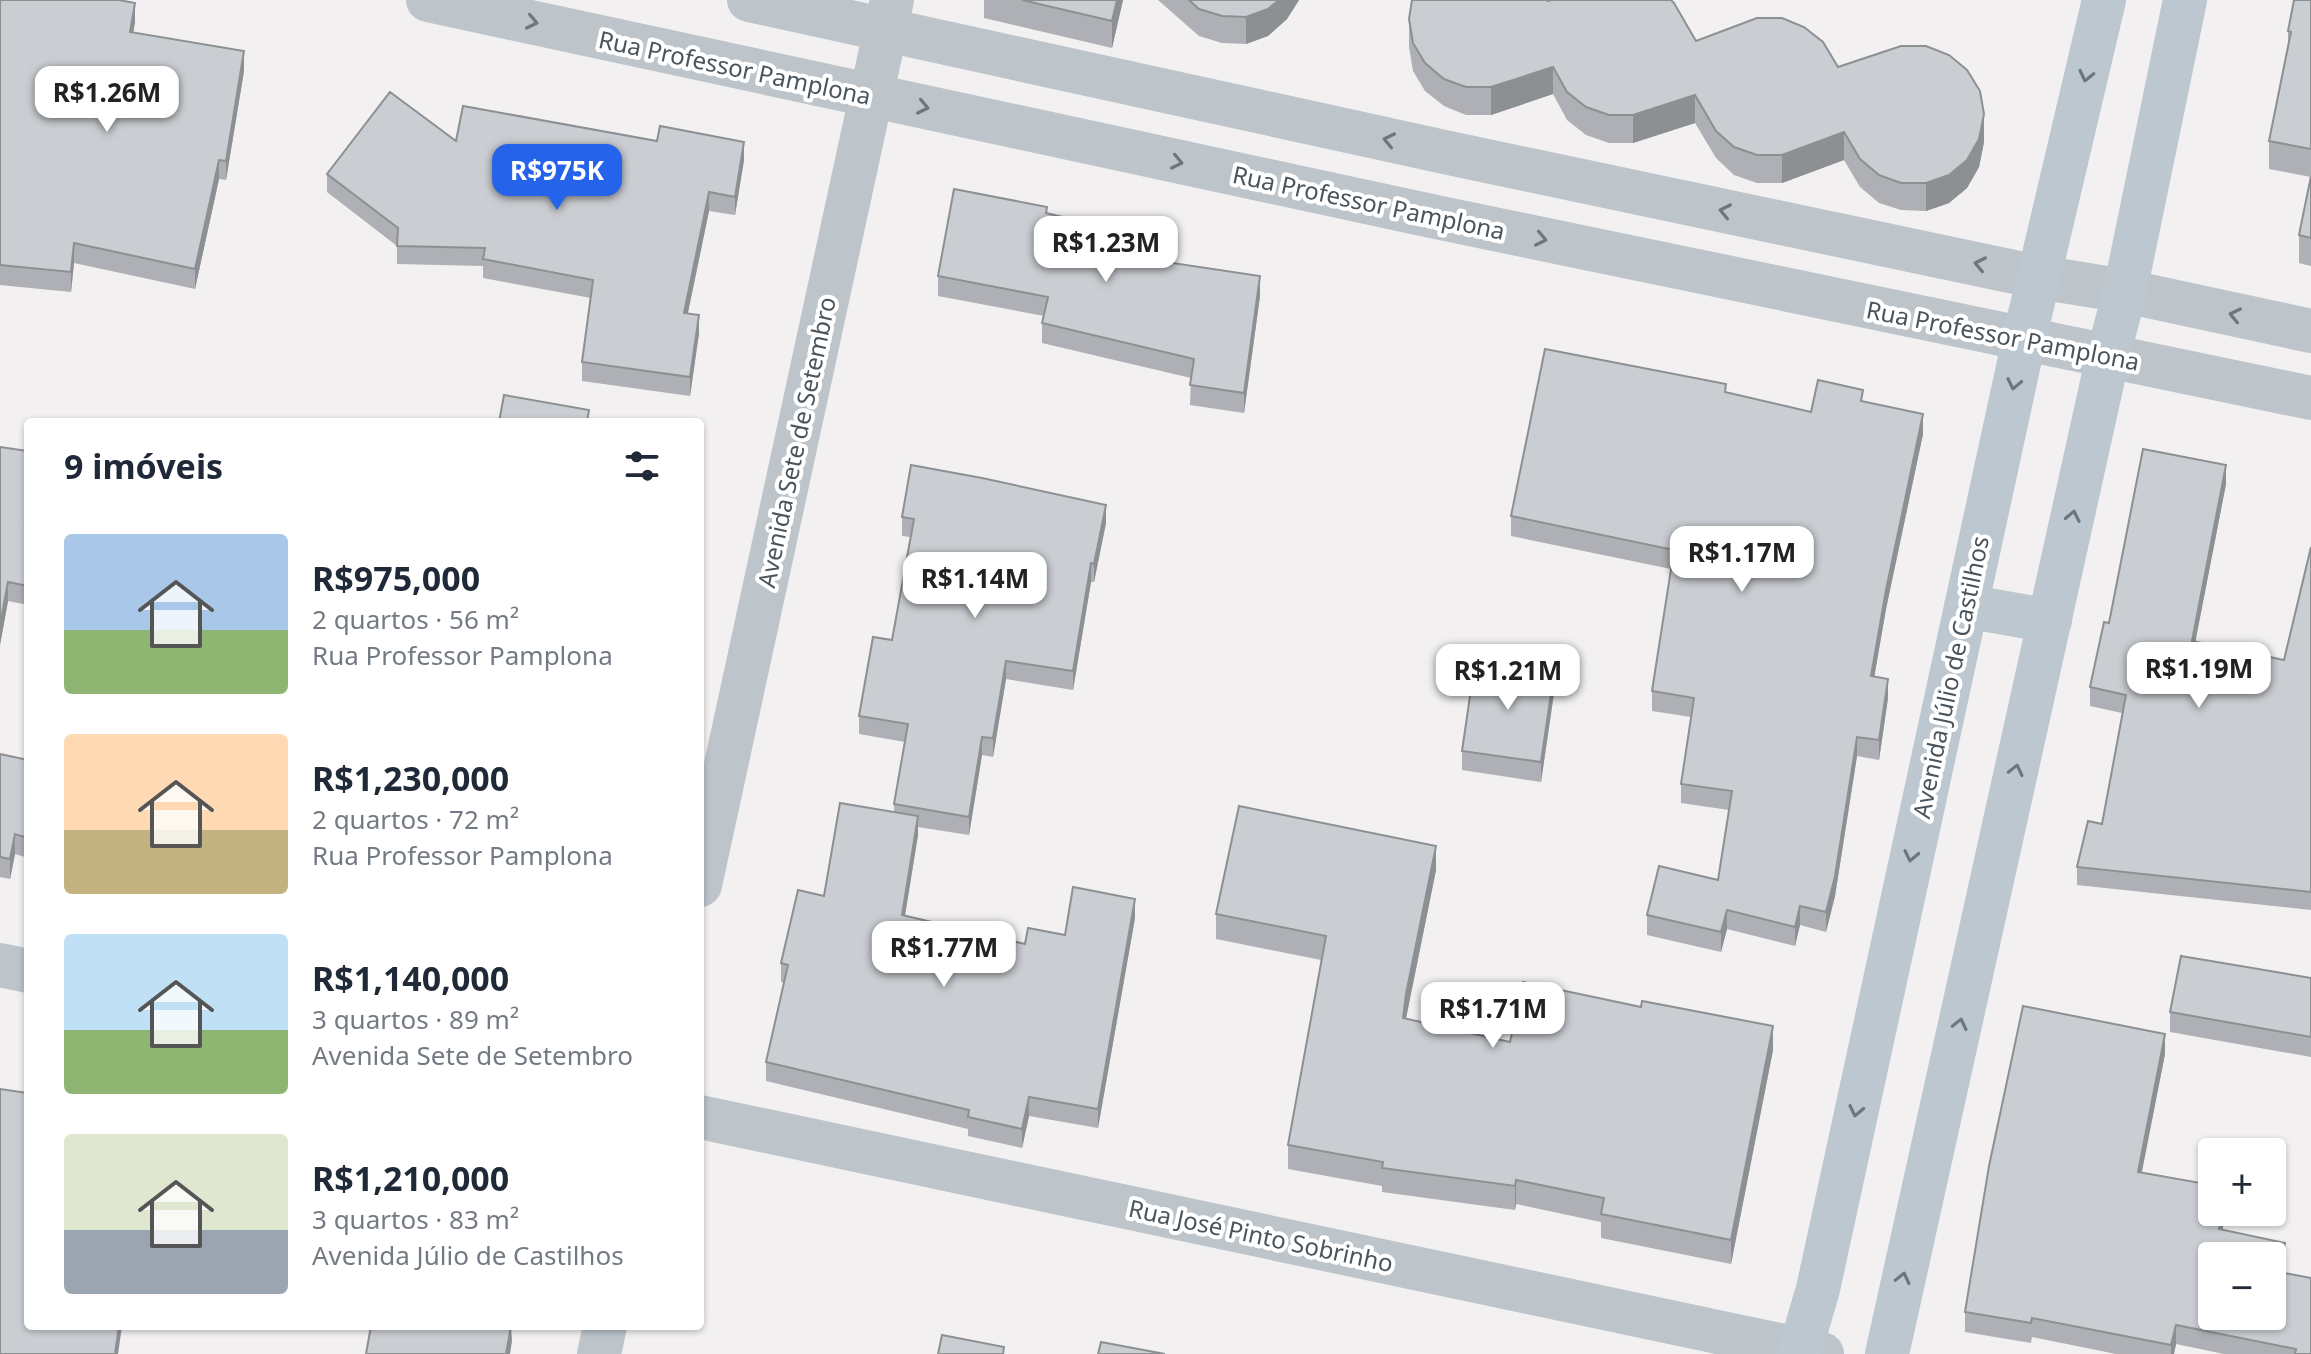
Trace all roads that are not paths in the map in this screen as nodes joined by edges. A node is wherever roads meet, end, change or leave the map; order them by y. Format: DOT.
graph roads {
  1 [pos="428,0"];
  2 [pos="749,0"];
  3 [pos="2104,0"];
  4 [pos="2185,0"];
  5 [pos="889,15"];
  6 [pos="872,96"];
  7 [pos="1449,153"];
  8 [pos="1436,217"];
  9 [pos="2038,277"];
  10 [pos="2125,291"];
  11 [pos="2311,331"];
  12 [pos="2024,340"];
  13 [pos="2108,356"];
  14 [pos="2311,398"];
  15 [pos="1966,606"];
  16 [pos="2050,621"];
  17 [pos="704,867"];
  18 [pos="0,965"];
  19 [pos="24,970"];
  20 [pos="704,1118"];
  21 [pos="604,1330"];
  22 [pos="1807,1352"];
  23 [pos="599,1354"];
  24 [pos="1887,1354"];
  1 -- 6 [label="street, Rua Professor Pamplona, one-way"];
  2 -- 5 [label="street"];
  3 -- 9 [label="street, Avenida Júlio de Castilhos, one-way"];
  4 -- 10 [label="street"];
  5 -- 6 [label="street, Avenida Sete de Setembro"];
  7 -- 5 [label="street, one-way"];
  6 -- 8 [label="street, Rua Professor Pamplona, one-way"];
  6 -- 17 [label="street, Avenida Sete de Setembro"];
  7 -- 8 [label="street"];
  9 -- 7 [label="street, one-way"];
  8 -- 12 [label="street, Rua Professor Pamplona, one-way"];
  9 -- 10 [label="street"];
  9 -- 12 [label="street, Avenida Júlio de Castilhos"];
  11 -- 10 [label="street, one-way"];
  10 -- 13 [label="street"];
  12 -- 13 [label="street, Rua Professor Pamplona"];
  12 -- 15 [label="street, Avenida Júlio de Castilhos, one-way"];
  13 -- 14 [label="street, Rua Professor Pamplona"];
  16 -- 13 [label="street, one-way"];
  15 -- 16 [label="street"];
  15 -- 22 [label="street, Avenida Júlio de Castilhos, one-way"];
  24 -- 16 [label="street, one-way"];
  18 -- 19 [label="street"];
  20 -- 22 [label="street, Rua José Pinto Sobrinho"];
  21 -- 23 [label="street"];
}
